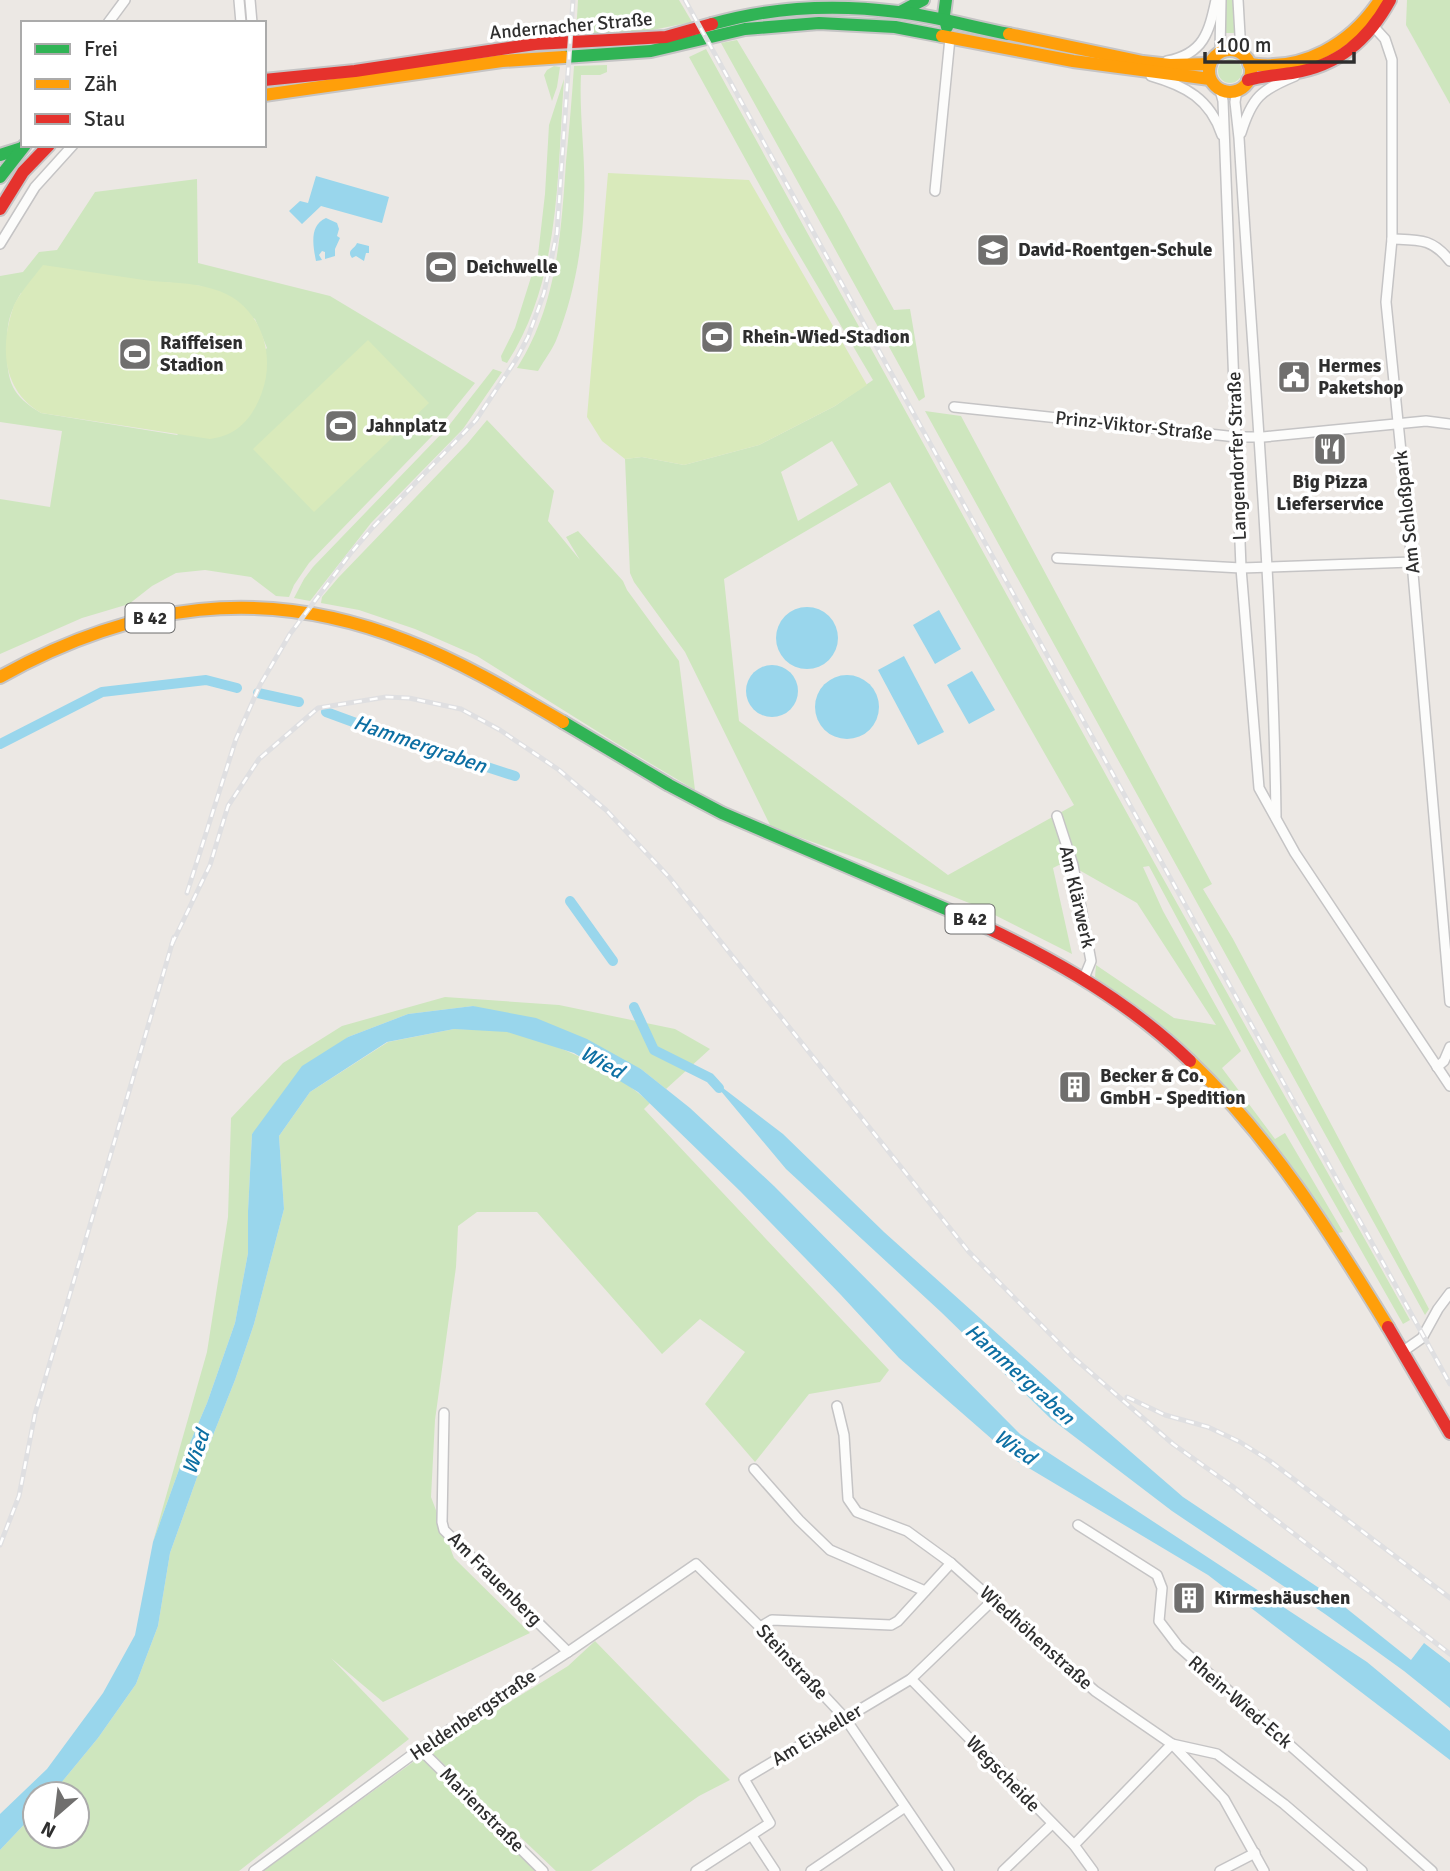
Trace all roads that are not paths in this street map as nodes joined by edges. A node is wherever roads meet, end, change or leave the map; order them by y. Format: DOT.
graph roads {
  1 [pos="125,0"];
  2 [pos="239,0"];
  3 [pos="250,0"];
  4 [pos="923,0"];
  5 [pos="946,0"];
  6 [pos="1219,0"];
  7 [pos="1238,0"];
  8 [pos="1380,0"];
  9 [pos="1390,0"];
  10 [pos="906,13"];
  11 [pos="109,21"];
  12 [pos="241,21"];
  13 [pos="252,21"];
  14 [pos="945,21"];
  15 [pos="1374,27"];
  16 [pos="905,29"];
  17 [pos="950,38"];
  18 [pos="1220,52"];
  19 [pos="1245,59"];
  20 [pos="1153,64"];
  21 [pos="1210,64"];
  22 [pos="1119,68"];
  23 [pos="1308,71"];
  24 [pos="1210,79"];
  25 [pos="1248,79"];
  26 [pos="266,80"];
  27 [pos="1220,90"];
  28 [pos="1237,90"];
  29 [pos="266,95"];
  30 [pos="1239,138"];
  31 [pos="1224,142"];
  32 [pos="21,147"];
  33 [pos="22,147"];
  34 [pos="47,147"];
  35 [pos="71,147"];
  36 [pos="0,155"];
  37 [pos="20,177"];
  38 [pos="0,178"];
  39 [pos="934,191"];
  40 [pos="0,209"];
  41 [pos="1392,239"];
  42 [pos="0,244"];
  43 [pos="1450,261"];
  44 [pos="954,407"];
  45 [pos="1398,424"];
  46 [pos="1450,424"];
  47 [pos="1237,437"];
  48 [pos="1258,437"];
  49 [pos="1057,558"];
  50 [pos="1412,562"];
  51 [pos="1267,567"];
  52 [pos="1241,568"];
  53 [pos="28,660"];
  54 [pos="0,669"];
  55 [pos="0,677"];
  56 [pos="1057,816"];
  57 [pos="1276,818"];
  58 [pos="1084,978"];
  59 [pos="1450,1002"];
  60 [pos="1450,1047"];
  61 [pos="1437,1067"];
  62 [pos="1450,1086"];
  63 [pos="1450,1293"];
  64 [pos="1402,1352"];
  65 [pos="836,1406"];
  66 [pos="444,1413"];
  67 [pos="1450,1433"];
  68 [pos="754,1469"];
  69 [pos="1078,1525"];
  70 [pos="951,1563"];
  71 [pos="696,1564"];
  72 [pos="925,1591"];
  73 [pos="994,1599"];
  74 [pos="760,1627"];
  75 [pos="568,1652"];
  76 [pos="911,1679"];
  77 [pos="845,1718"];
  78 [pos="1172,1744"];
  79 [pos="420,1749"];
  80 [pos="905,1807"];
  81 [pos="1052,1824"];
  82 [pos="752,1836"];
  83 [pos="1074,1845"];
  84 [pos="1255,1853"];
  85 [pos="254,1871"];
  86 [pos="543,1871"];
  87 [pos="696,1871"];
  88 [pos="775,1871"];
  89 [pos="811,1871"];
  90 [pos="949,1871"];
  91 [pos="1003,1871"];
  92 [pos="1093,1871"];
  93 [pos="1220,1871"];
  94 [pos="1264,1871"];
  95 [pos="1362,1871"];
  96 [pos="1432,1871"];
  1 -- 11 [label="street"];
  2 -- 12 [label="street"];
  3 -- 13 [label="street"];
  4 -- 10 [label="street"];
  5 -- 14 [label="street"];
  6 -- 18 [label="street"];
  6 -- 20 [label="street"];
  7 -- 19 [label="street"];
  8 -- 19 [label="street"];
  9 -- 15 [label="street"];
  10 -- 14 [label="street, Andernacher Straße"];
  10 -- 16 [label="street"];
  10 -- 26 [label="street, Andernacher Straße"];
  14 -- 17 [label="street"];
  14 -- 20 [label="street, Andernacher Straße"];
  15 -- 23 [label="street"];
  15 -- 41 [label="street, Am Schloßpark"];
  16 -- 17 [label="street, Andernacher Straße"];
  16 -- 29 [label="street, Andernacher Straße"];
  17 -- 22 [label="street, Andernacher Straße"];
  17 -- 39 [label="street"];
  18 -- 19 [label="street"];
  18 -- 21 [label="street"];
  19 -- 25 [label="street"];
  20 -- 21 [label="street, Andernacher Straße"];
  21 -- 24 [label="street"];
  22 -- 24 [label="street, Andernacher Straße"];
  22 -- 31 [label="street"];
  23 -- 25 [label="street"];
  23 -- 30 [label="street, Langendorfer Straße"];
  24 -- 27 [label="street"];
  25 -- 28 [label="street"];
  27 -- 28 [label="street"];
  27 -- 31 [label="street, Langendorfer Straße"];
  28 -- 30 [label="street, Langendorfer Straße"];
  30 -- 48 [label="street, Langendorfer Straße"];
  31 -- 47 [label="street, Langendorfer Straße"];
  32 -- 36 [label="street"];
  33 -- 38 [label="street"];
  34 -- 37 [label="street"];
  35 -- 42 [label="street"];
  37 -- 38 [label="street"];
  37 -- 40 [label="street"];
  41 -- 43 [label="street"];
  41 -- 45 [label="street, Am Schloßpark"];
  44 -- 47 [label="street, Prinz-Viktor-Straße"];
  45 -- 46 [label="street, Prinz-Viktor-Straße"];
  45 -- 48 [label="street, Prinz-Viktor-Straße"];
  45 -- 50 [label="street, Am Schloßpark"];
  47 -- 48 [label="street, Prinz-Viktor-Straße"];
  47 -- 52 [label="street, Langendorfer Straße"];
  48 -- 51 [label="street, Langendorfer Straße"];
  49 -- 52 [label="street"];
  50 -- 51 [label="street"];
  50 -- 59 [label="street, Am Schloßpark"];
  51 -- 52 [label="street"];
  51 -- 57 [label="street, Langendorfer Straße"];
  52 -- 57 [label="street, Langendorfer Straße"];
  53 -- 54 [label="street, B 42"];
  53 -- 55 [label="street, B 42"];
  53 -- 58 [label="street, B 42"];
  56 -- 58 [label="street, Am Klärwerk"];
  57 -- 61 [label="street, Langendorfer Straße"];
  58 -- 64 [label="street, B 42"];
  60 -- 61 [label="street"];
  61 -- 62 [label="street"];
  63 -- 64 [label="street"];
  64 -- 67 [label="street, B 42"];
  65 -- 70 [label="street, Wiedhöhenstraße"];
  66 -- 75 [label="street, Am Frauenberg"];
  68 -- 72 [label="street"];
  69 -- 96 [label="street, Rhein-Wied-Eck"];
  70 -- 72 [label="street"];
  70 -- 73 [label="street, Wiedhöhenstraße"];
  71 -- 74 [label="street, Steinstraße"];
  71 -- 75 [label="street, Heldenbergstraße"];
  72 -- 74 [label="street"];
  73 -- 76 [label="street, Am Eiskeller"];
  73 -- 78 [label="street, Wiedhöhenstraße"];
  74 -- 77 [label="street, Steinstraße"];
  75 -- 79 [label="street, Heldenbergstraße"];
  76 -- 77 [label="street, Am Eiskeller"];
  76 -- 81 [label="street, Wegscheide"];
  77 -- 80 [label="street, Steinstraße"];
  77 -- 82 [label="street, Am Eiskeller"];
  78 -- 83 [label="street"];
  78 -- 84 [label="street, Wiedhöhenstraße"];
  78 -- 95 [label="street"];
  79 -- 85 [label="street, Heldenbergstraße"];
  79 -- 86 [label="street, Marienstraße"];
  80 -- 89 [label="street"];
  80 -- 90 [label="street, Steinstraße"];
  81 -- 83 [label="street, Wegscheide"];
  81 -- 91 [label="street"];
  82 -- 87 [label="street"];
  82 -- 88 [label="street"];
  83 -- 92 [label="street, Wegscheide"];
  84 -- 93 [label="street"];
  84 -- 94 [label="street, Wiedhöhenstraße"];
}
